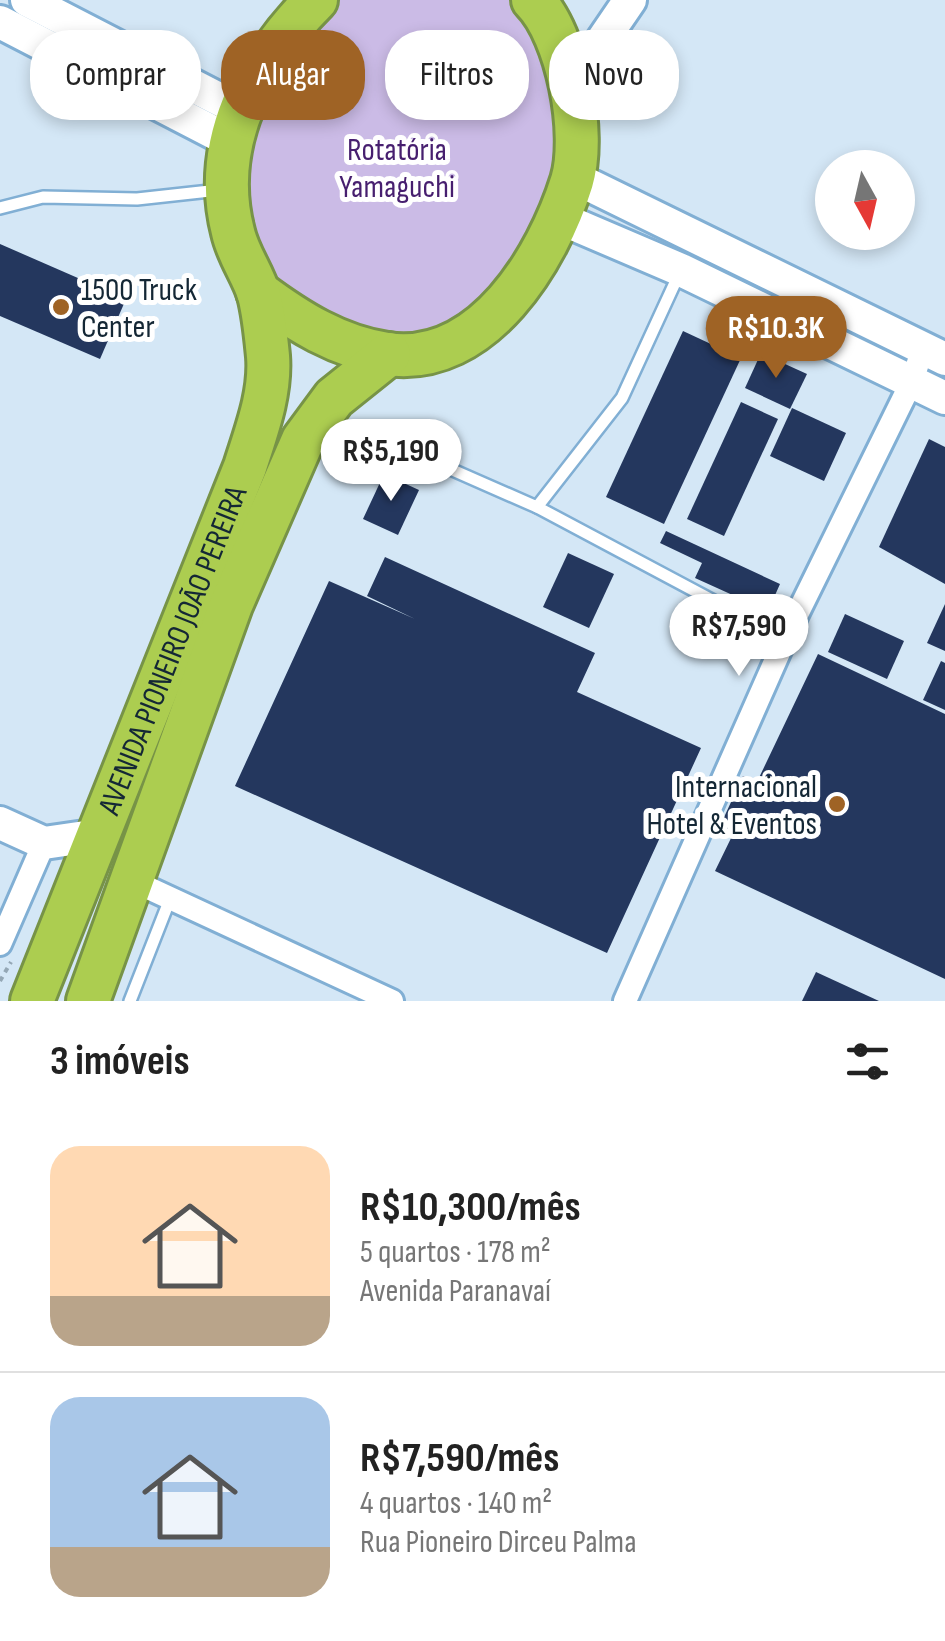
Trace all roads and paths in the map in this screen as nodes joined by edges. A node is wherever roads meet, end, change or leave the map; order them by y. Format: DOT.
graph roads {
  1 [pos="27,0"];
  2 [pos="316,0"];
  3 [pos="630,0"];
  4 [pos="540,2"];
  5 [pos="0,22"];
  6 [pos="554,30"];
  7 [pos="610,30"];
  8 [pos="571,120"];
  9 [pos="235,125"];
  10 [pos="573,177"];
  11 [pos="228,189"];
  12 [pos="0,208"];
  13 [pos="557,216"];
  14 [pos="700,238"];
  15 [pos="681,270"];
  16 [pos="258,292"];
  17 [pos="389,354"];
  18 [pos="934,354"];
  19 [pos="912,384"];
  20 [pos="945,398"];
  21 [pos="448,468"];
  22 [pos="537,508"];
  23 [pos="785,639"];
  24 [pos="0,824"];
  25 [pos="99,835"];
  26 [pos="44,843"];
  27 [pos="131,880"];
  28 [pos="170,899"];
  29 [pos="0,944"];
  30 [pos="32,1001"];
  31 [pos="88,1001"];
  32 [pos="130,1001"];
  33 [pos="392,1001"];
  34 [pos="625,1001"];
  1 -- 9 [label="street"];
  2 -- 9 [label="highway"];
  3 -- 7 [label="street"];
  4 -- 6 [label="highway"];
  5 -- 9 [label="street"];
  8 -- 10 [label="highway"];
  9 -- 11 [label="highway"];
  10 -- 13 [label="highway"];
  10 -- 14 [label="street"];
  11 -- 12 [label="lane"];
  11 -- 16 [label="highway"];
  13 -- 15 [label="street"];
  13 -- 17 [label="highway"];
  14 -- 15 [label="lane"];
  14 -- 18 [label="street"];
  15 -- 19 [label="street"];
  15 -- 22 [label="lane"];
  16 -- 17 [label="highway"];
  16 -- 25 [label="highway, AVENIDA PIONEIRO JOÃO PEREIRA"];
  17 -- 27 [label="highway, AVENIDA PIONEIRO JOÃO PEREIRA"];
  18 -- 19 [label="street"];
  19 -- 20 [label="street"];
  19 -- 23 [label="street"];
  21 -- 22 [label="lane"];
  22 -- 23 [label="lane"];
  23 -- 34 [label="street"];
  24 -- 26 [label="street"];
  25 -- 26 [label="street"];
  25 -- 30 [label="highway, AVENIDA PIONEIRO JOÃO PEREIRA"];
  26 -- 29 [label="street"];
  27 -- 28 [label="street"];
  27 -- 31 [label="highway, AVENIDA PIONEIRO JOÃO PEREIRA"];
  28 -- 32 [label="lane"];
  28 -- 33 [label="street"];
}
